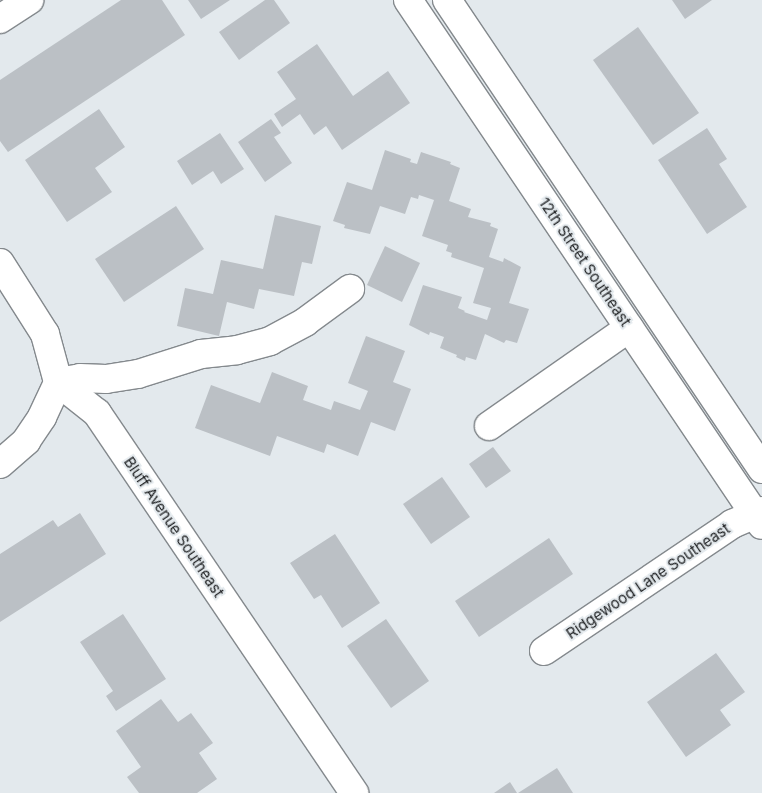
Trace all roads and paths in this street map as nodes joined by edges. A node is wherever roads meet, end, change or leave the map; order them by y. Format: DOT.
graph roads {
  1 [pos="29,0"];
  2 [pos="408,0"];
  3 [pos="447,0"];
  4 [pos="0,19"];
  5 [pos="0,263"];
  6 [pos="350,289"];
  7 [pos="629,328"];
  8 [pos="58,382"];
  9 [pos="489,426"];
  10 [pos="0,464"];
  11 [pos="762,469"];
  12 [pos="760,517"];
  13 [pos="544,651"];
  14 [pos="354,793"];
  1 -- 4 [label="main road"];
  2 -- 7 [label="main road, 12th Street Southeast"];
  3 -- 11 [label="main road, 12th Street Southeast"];
  5 -- 8 [label="main road"];
  6 -- 8 [label="main road"];
  7 -- 9 [label="main road"];
  7 -- 12 [label="main road, 12th Street Southeast"];
  8 -- 10 [label="main road"];
  8 -- 14 [label="main road, Bluff Avenue Southeast"];
  12 -- 13 [label="main road, Ridgewood Lane Southeast"];
}
